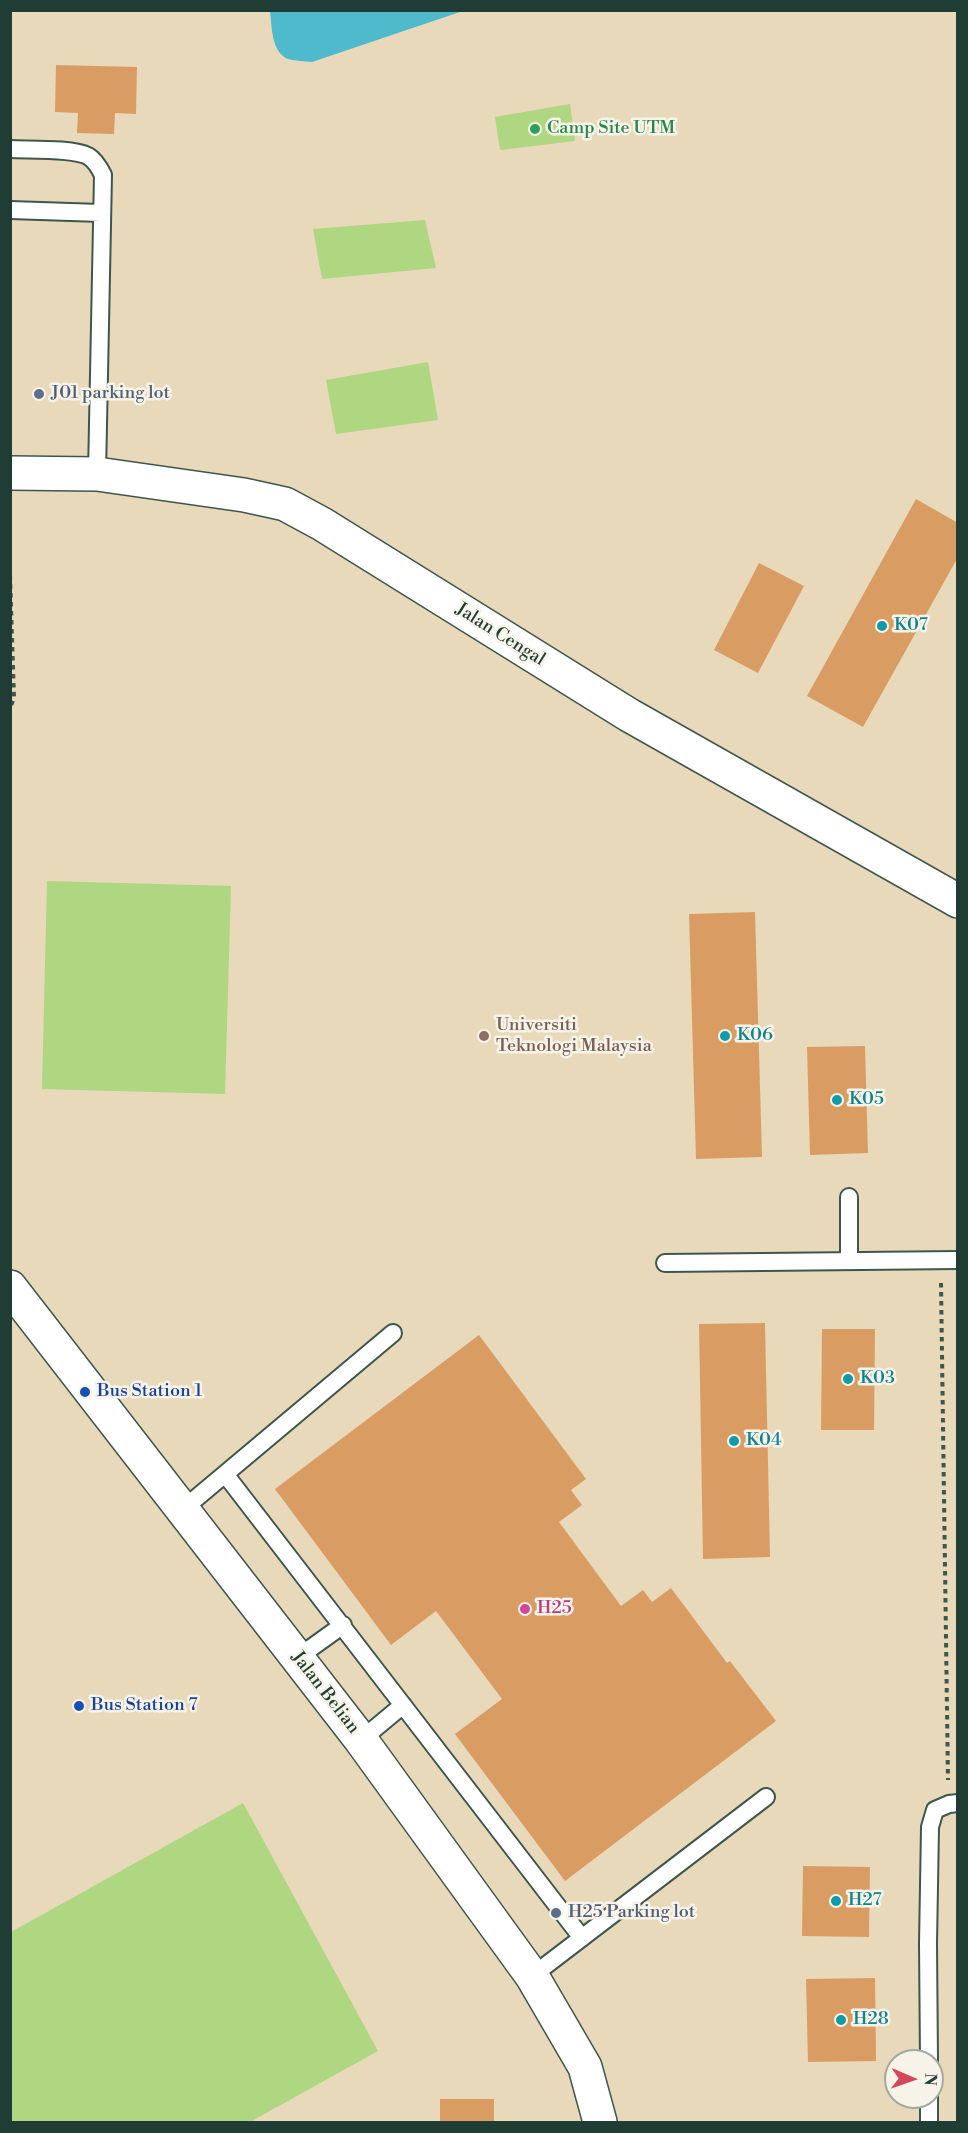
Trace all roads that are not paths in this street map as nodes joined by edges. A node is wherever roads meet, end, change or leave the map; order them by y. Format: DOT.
graph roads {
  1 [pos="10,149"];
  2 [pos="10,210"];
  3 [pos="101,213"];
  4 [pos="10,473"];
  5 [pos="97,474"];
  6 [pos="957,901"];
  7 [pos="849,1197"];
  8 [pos="957,1260"];
  9 [pos="849,1261"];
  10 [pos="665,1263"];
  11 [pos="10,1287"];
  12 [pos="393,1333"];
  13 [pos="225,1474"];
  14 [pos="182,1510"];
  15 [pos="342,1625"];
  16 [pos="297,1658"];
  17 [pos="403,1705"];
  18 [pos="361,1740"];
  19 [pos="766,1797"];
  20 [pos="953,1803"];
  21 [pos="582,1938"];
  22 [pos="532,1976"];
  23 [pos="929,2049"];
  24 [pos="600,2122"];
  1 -- 3 [label="lane"];
  2 -- 3 [label="lane"];
  3 -- 5 [label="lane"];
  4 -- 5 [label="street, Jalan Cengal"];
  5 -- 6 [label="street, Jalan Cengal"];
  7 -- 9 [label="lane"];
  8 -- 9 [label="lane"];
  9 -- 10 [label="lane"];
  11 -- 14 [label="street, Jalan Belian"];
  12 -- 13 [label="lane"];
  13 -- 14 [label="lane"];
  13 -- 15 [label="lane"];
  14 -- 16 [label="street, Jalan Belian"];
  15 -- 16 [label="lane"];
  15 -- 17 [label="lane"];
  16 -- 18 [label="street, Jalan Belian"];
  17 -- 18 [label="lane"];
  17 -- 21 [label="lane"];
  18 -- 22 [label="street, Jalan Belian"];
  19 -- 21 [label="lane"];
  20 -- 23 [label="lane"];
  21 -- 22 [label="lane"];
  22 -- 24 [label="street, Jalan Belian"];
}
